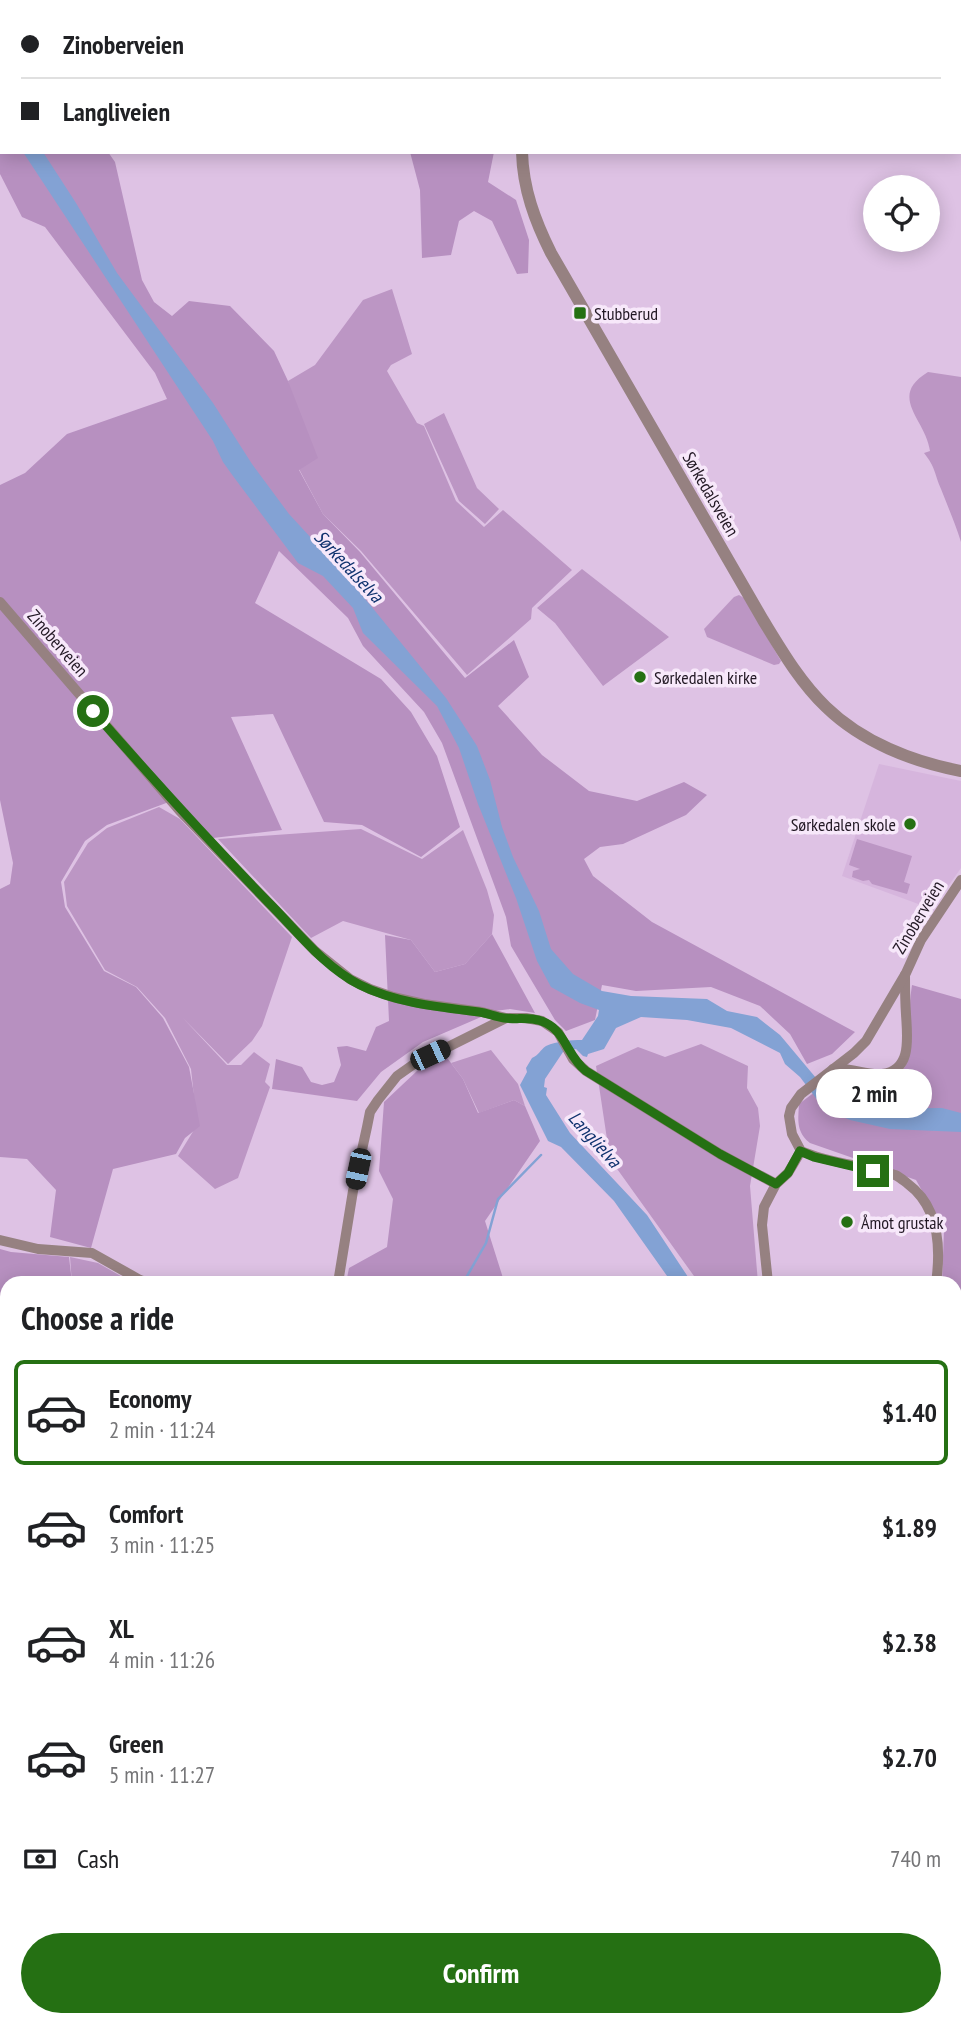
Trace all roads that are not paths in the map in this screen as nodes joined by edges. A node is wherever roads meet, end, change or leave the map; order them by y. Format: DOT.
graph roads {
  1 [pos="522,154"];
  2 [pos="0,603"];
  3 [pos="961,771"];
  4 [pos="961,880"];
  5 [pos="906,973"];
  6 [pos="506,1018"];
  7 [pos="831,1070"];
  8 [pos="800,1151"];
  9 [pos="776,1184"];
  10 [pos="0,1240"];
  11 [pos="133,1276"];
  12 [pos="339,1276"];
  13 [pos="767,1276"];
  14 [pos="937,1276"];
  1 -- 3 [label="street, Sørkedalsveien"];
  2 -- 6 [label="street, Zinoberveien"];
  4 -- 5 [label="street, Zinoberveien"];
  5 -- 7 [label="street, Zinoberveien"];
  5 -- 7 [label="street, Zinoberveien"];
  6 -- 9 [label="street, Zinoberveien"];
  6 -- 12 [label="street"];
  7 -- 8 [label="street, Zinoberveien"];
  8 -- 9 [label="street"];
  8 -- 14 [label="street"];
  9 -- 13 [label="street"];
  10 -- 11 [label="street"];
}
